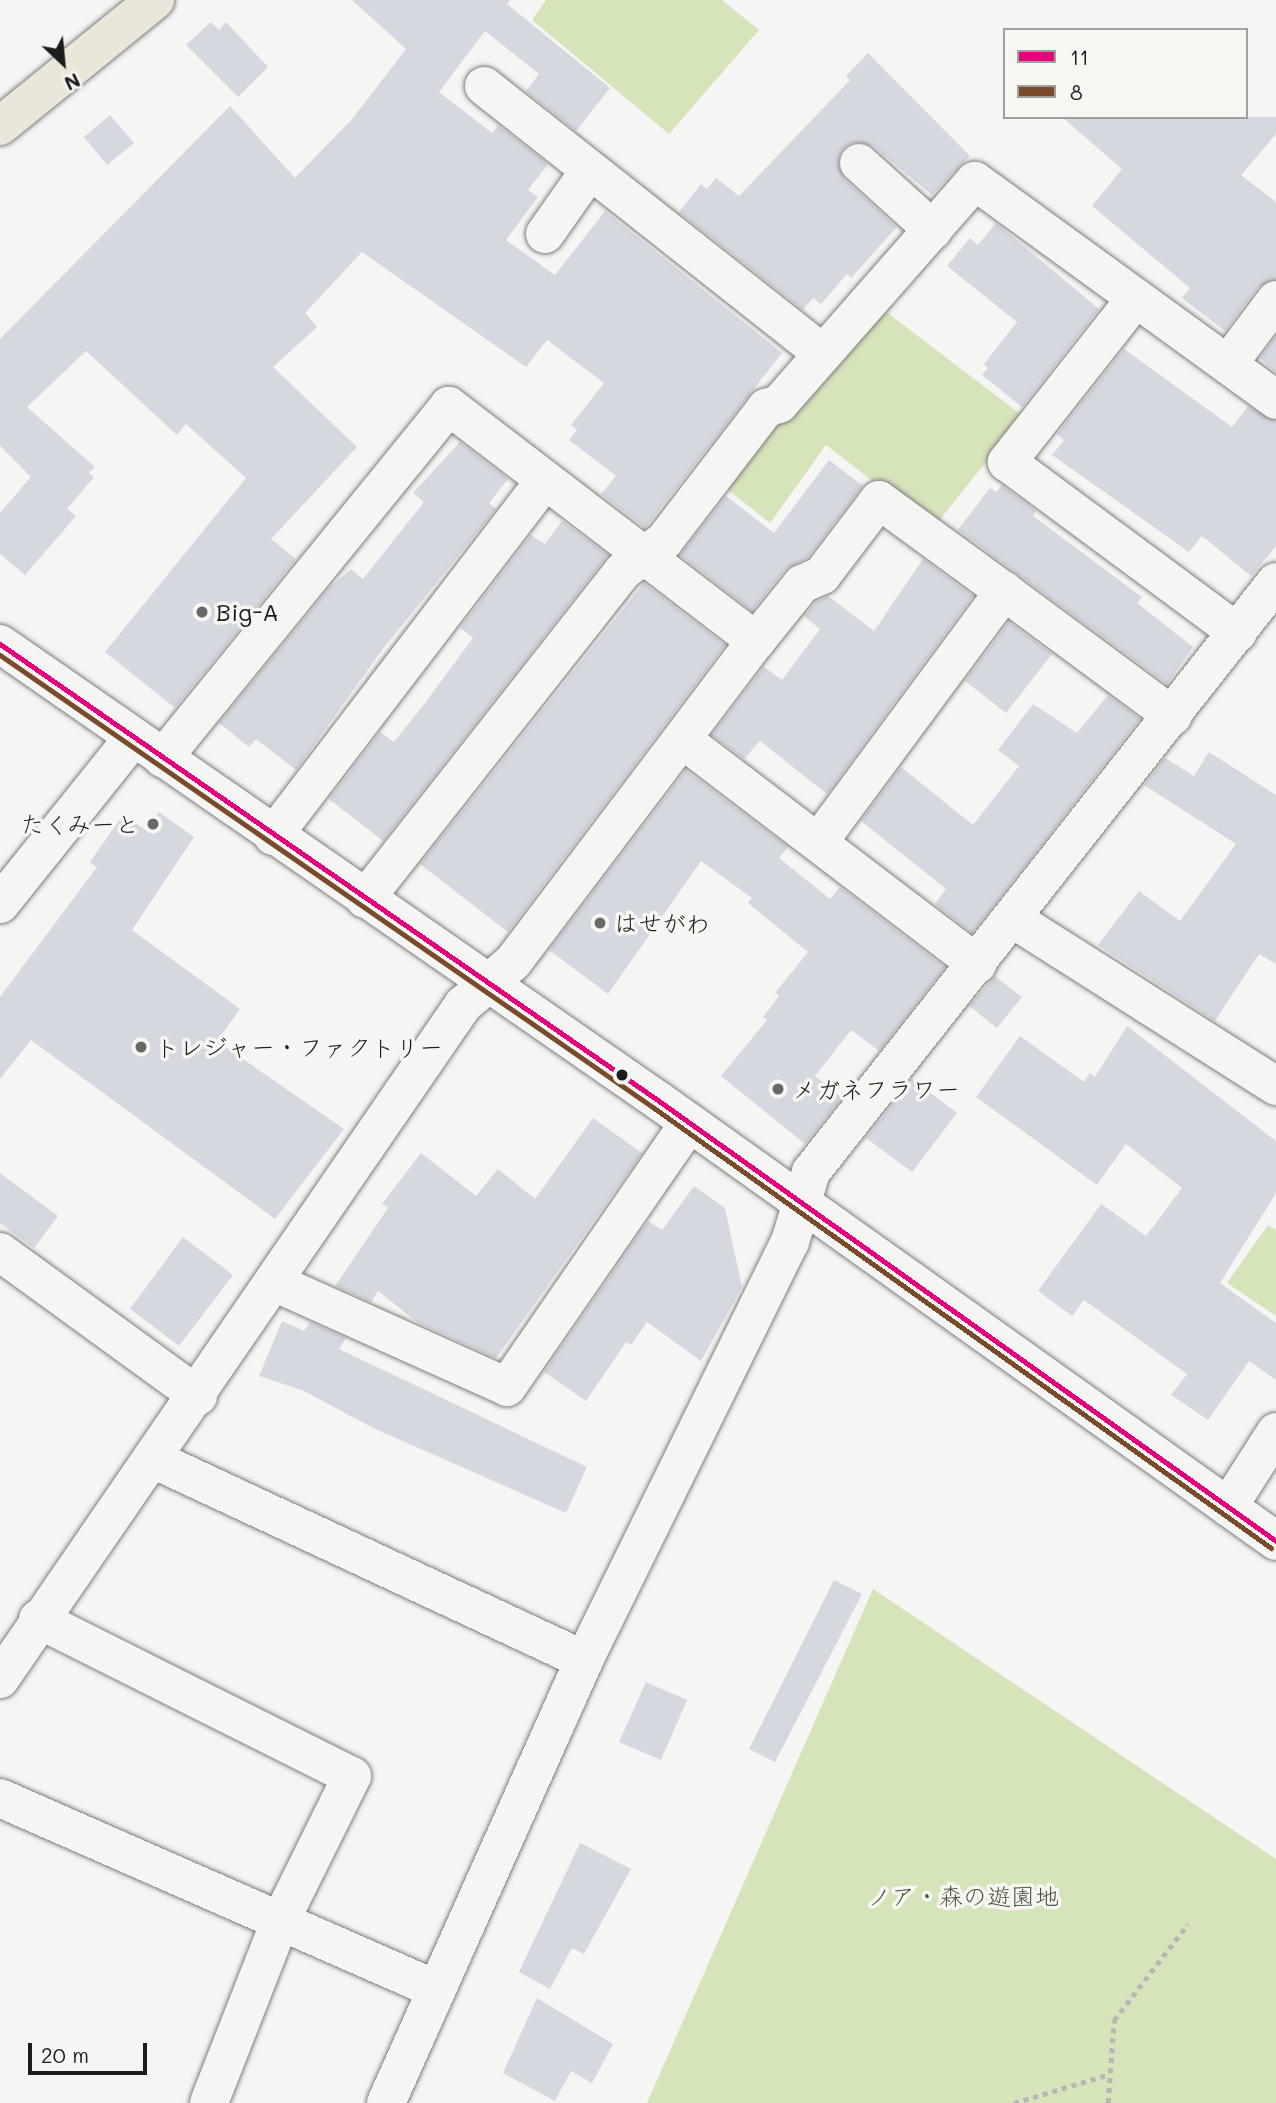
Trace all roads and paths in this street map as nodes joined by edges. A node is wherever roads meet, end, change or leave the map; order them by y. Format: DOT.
graph roads {
  1 [pos="155,0"];
  2 [pos="484,86"];
  3 [pos="0,126"];
  4 [pos="859,163"];
  5 [pos="590,170"];
  6 [pos="933,230"];
  7 [pos="545,234"];
  8 [pos="1136,298"];
  9 [pos="1276,300"];
  10 [pos="823,354"];
  11 [pos="1228,364"];
  12 [pos="1276,400"];
  13 [pos="544,482"];
  14 [pos="646,554"];
  15 [pos="1276,582"];
  16 [pos="1004,591"];
  17 [pos="1238,633"];
  18 [pos="756,641"];
  19 [pos="0,645"];
  20 [pos="1173,716"];
  21 [pos="683,740"];
  22 [pos="148,748"];
  23 [pos="273,836"];
  24 [pos="820,841"];
  25 [pos="365,899"];
  26 [pos="0,904"];
  27 [pos="1013,919"];
  28 [pos="977,964"];
  29 [pos="489,983"];
  30 [pos="1276,1086"];
  31 [pos="689,1123"];
  32 [pos="800,1201"];
  33 [pos="0,1252"];
  34 [pos="276,1283"];
  35 [pos="198,1396"];
  36 [pos="1276,1432"];
  37 [pos="153,1459"];
  38 [pos="1228,1507"];
  39 [pos="1276,1541"];
  40 [pos="38,1619"];
  41 [pos="584,1660"];
  42 [pos="1,1674"];
  43 [pos="0,1798"];
  44 [pos="279,1924"];
  45 [pos="1188,1924"];
  46 [pos="437,1990"];
  47 [pos="1110,2074"];
  48 [pos="209,2103"];
  49 [pos="386,2103"];
  50 [pos="1014,2103"];
  51 [pos="1108,2103"];
  1 -- 3 [label="main road"];
  2 -- 5 [label="street"];
  4 -- 6 [label="street"];
  5 -- 7 [label="street"];
  5 -- 10 [label="street"];
  6 -- 8 [label="street"];
  6 -- 10 [label="street"];
  8 -- 11 [label="street"];
  8 -- 17 [label="street"];
  9 -- 11 [label="street"];
  10 -- 14 [label="street"];
  11 -- 12 [label="street"];
  13 -- 14 [label="street"];
  13 -- 22 [label="street"];
  13 -- 23 [label="street"];
  14 -- 18 [label="street"];
  14 -- 25 [label="street"];
  15 -- 17 [label="street"];
  16 -- 18 [label="street"];
  16 -- 20 [label="street"];
  16 -- 24 [label="street"];
  17 -- 20 [label="street"];
  18 -- 21 [label="street"];
  19 -- 22 [label="street"];
  20 -- 27 [label="street"];
  21 -- 24 [label="street"];
  21 -- 29 [label="street"];
  22 -- 23 [label="street"];
  22 -- 26 [label="street"];
  23 -- 25 [label="street"];
  24 -- 28 [label="street"];
  25 -- 29 [label="street"];
  27 -- 28 [label="street"];
  27 -- 30 [label="street"];
  28 -- 32 [label="street"];
  29 -- 31 [label="street"];
  29 -- 34 [label="street"];
  31 -- 32 [label="street"];
  31 -- 34 [label="street"];
  32 -- 38 [label="street"];
  32 -- 41 [label="street"];
  33 -- 35 [label="street"];
  34 -- 35 [label="street"];
  35 -- 37 [label="street"];
  36 -- 38 [label="street"];
  37 -- 40 [label="street"];
  37 -- 41 [label="street"];
  38 -- 39 [label="street"];
  40 -- 42 [label="street"];
  40 -- 44 [label="street"];
  41 -- 46 [label="street"];
  43 -- 44 [label="street"];
  44 -- 46 [label="street"];
  44 -- 48 [label="street"];
  45 -- 47 [label="path"];
  46 -- 49 [label="street"];
  47 -- 50 [label="path"];
  47 -- 51 [label="path"];
}
